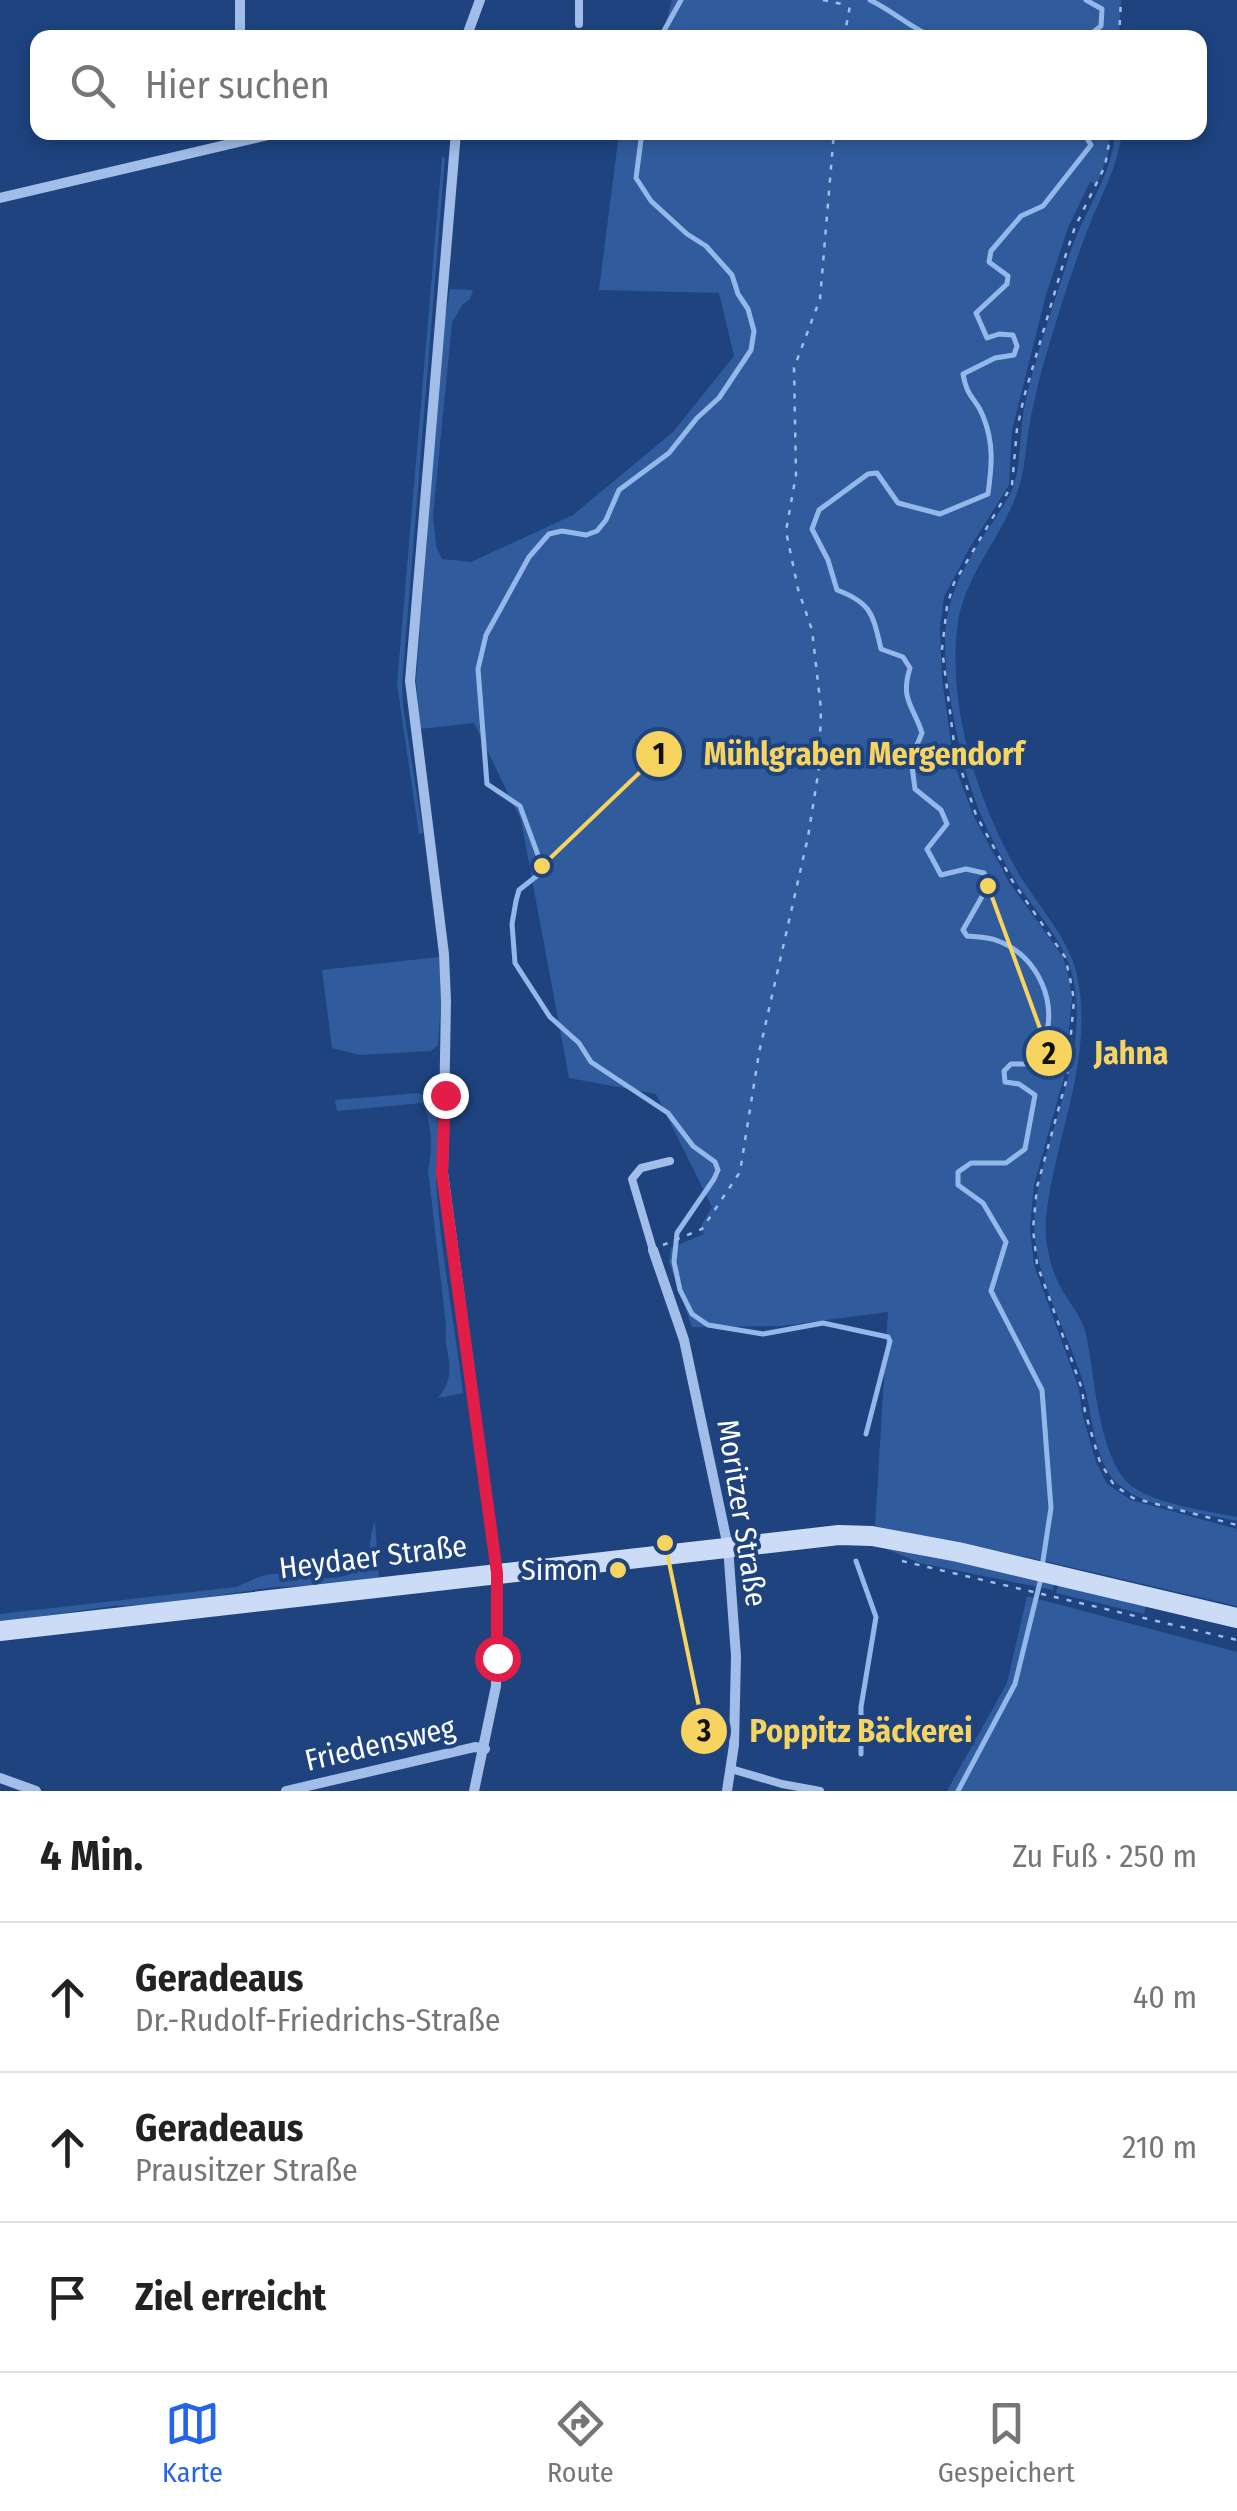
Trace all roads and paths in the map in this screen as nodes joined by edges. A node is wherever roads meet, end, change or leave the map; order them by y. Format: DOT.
graph roads {
  1 [pos="240,0"];
  2 [pos="480,0"];
  3 [pos="579,0"];
  4 [pos="823,0"];
  5 [pos="1122,0"];
  6 [pos="849,3"];
  7 [pos="580,24"];
  8 [pos="240,30"];
  9 [pos="469,30"];
  10 [pos="845,30"];
  11 [pos="1120,30"];
  12 [pos="237,140"];
  13 [pos="455,140"];
  14 [pos="833,140"];
  15 [pos="1110,140"];
  16 [pos="0,198"];
  17 [pos="670,1160"];
  18 [pos="653,1250"];
  19 [pos="1237,1525"];
  20 [pos="728,1546"];
  21 [pos="900,1560"];
  22 [pos="497,1573"];
  23 [pos="1237,1618"];
  24 [pos="0,1631"];
  25 [pos="1237,1640"];
  26 [pos="485,1749"];
  27 [pos="731,1770"];
  28 [pos="0,1778"];
  29 [pos="36,1791"];
  30 [pos="286,1791"];
  31 [pos="474,1791"];
  32 [pos="728,1791"];
  33 [pos="820,1791"];
  1 -- 8 [label="street"];
  2 -- 9 [label="street"];
  3 -- 7 [label="lane"];
  4 -- 6 [label="path"];
  5 -- 11 [label="path"];
  6 -- 10 [label="path"];
  12 -- 16 [label="street"];
  13 -- 22 [label="street"];
  14 -- 18 [label="path"];
  15 -- 19 [label="path"];
  17 -- 18 [label="lane"];
  18 -- 20 [label="street, Moritzer Straße"];
  20 -- 22 [label="main road, Heydaer Straße"];
  20 -- 23 [label="main road, Heydaer Straße"];
  20 -- 27 [label="street, Moritzer Straße"];
  21 -- 25 [label="path"];
  22 -- 24 [label="main road, Heydaer Straße"];
  22 -- 26 [label="street"];
  26 -- 30 [label="street, Friedensweg"];
  26 -- 31 [label="street"];
  27 -- 32 [label="street, Moritzer Straße"];
  27 -- 33 [label="lane"];
  28 -- 29 [label="street"];
}
